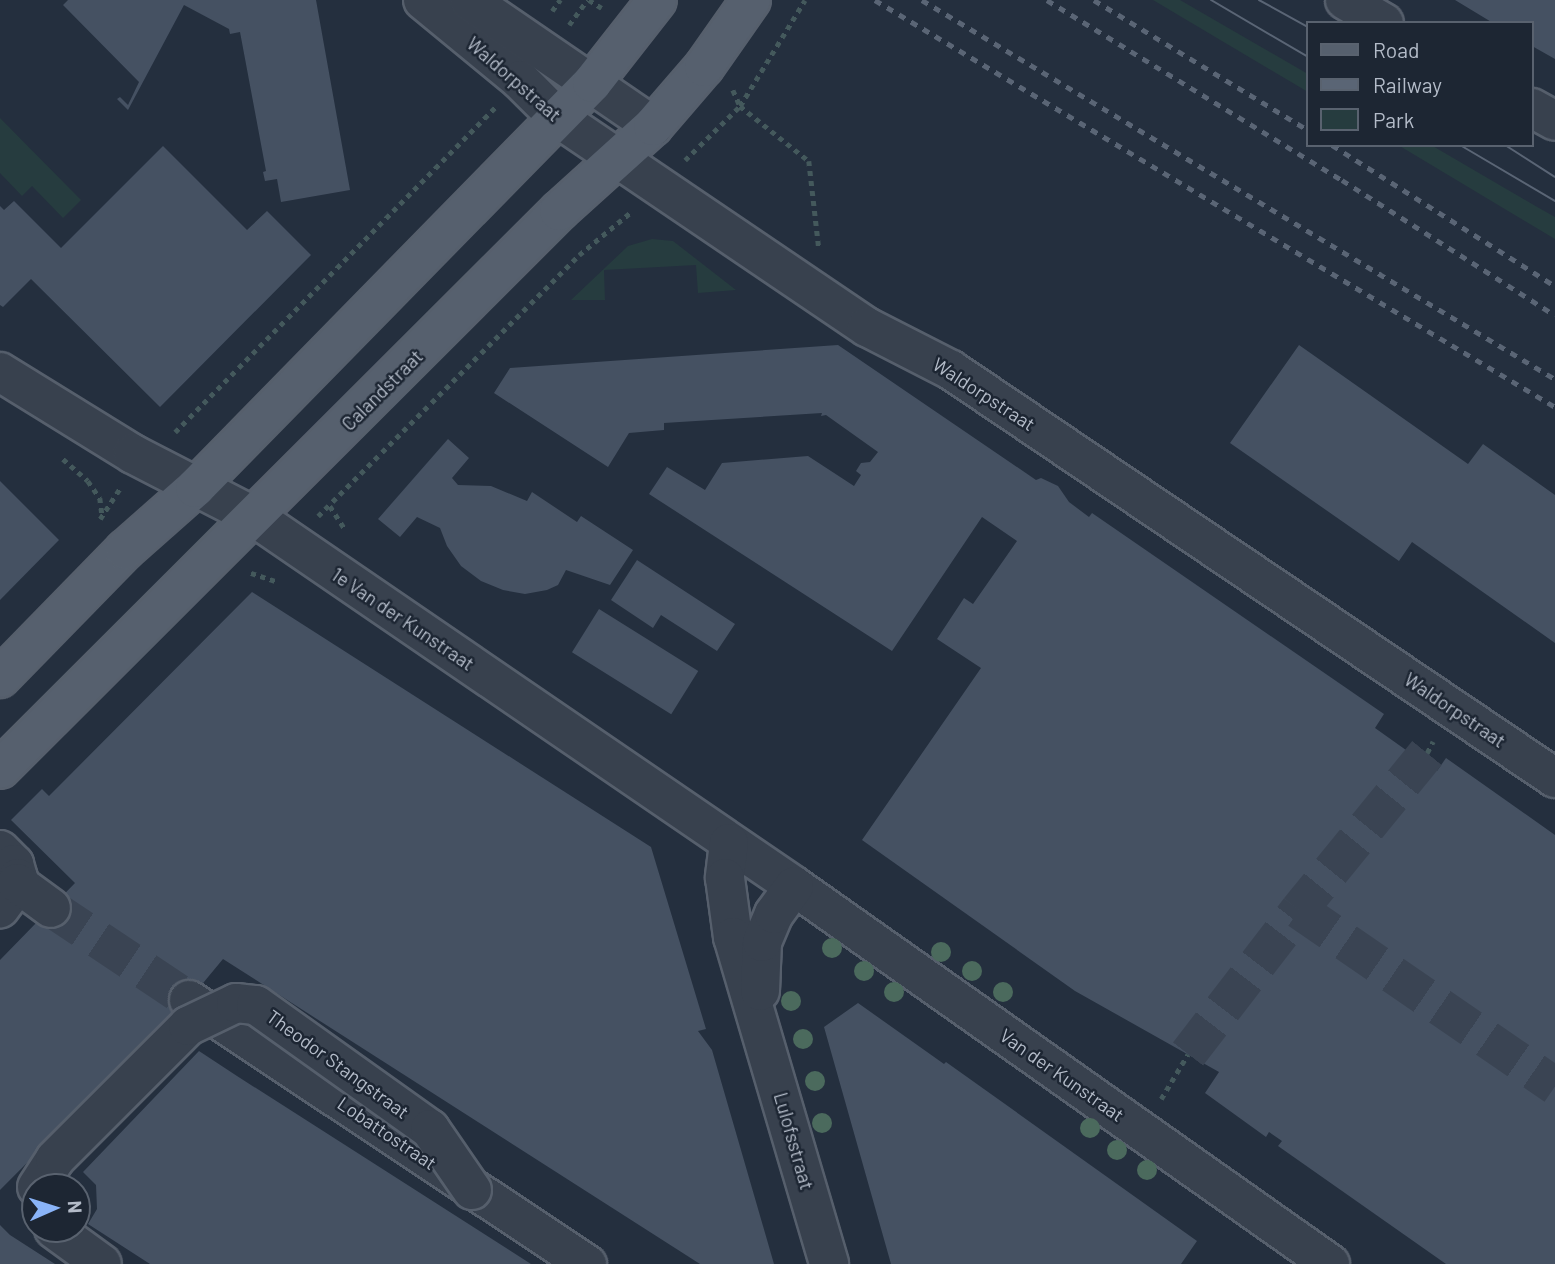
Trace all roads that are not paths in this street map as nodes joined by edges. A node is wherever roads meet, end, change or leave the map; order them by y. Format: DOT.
graph roads {
  1 [pos="423,0"];
  2 [pos="469,0"];
  3 [pos="657,0"];
  4 [pos="751,0"];
  5 [pos="1345,0"];
  6 [pos="1381,21"];
  7 [pos="592,83"];
  8 [pos="1534,109"];
  9 [pos="558,118"];
  10 [pos="1555,121"];
  11 [pos="653,126"];
  12 [pos="617,157"];
  13 [pos="0,372"];
  14 [pos="195,488"];
  15 [pos="253,516"];
  16 [pos="0,678"];
  17 [pos="0,769"];
  18 [pos="1555,778"];
  19 [pos="729,843"];
  20 [pos="0,850"];
  21 [pos="794,886"];
  22 [pos="8,896"];
  23 [pos="51,908"];
  24 [pos="759,1019"];
  25 [pos="46,1173"];
  26 [pos="49,1173"];
  27 [pos="472,1190"];
  28 [pos="57,1243"];
  29 [pos="73,1243"];
  30 [pos="76,1264"];
  31 [pos="102,1264"];
  32 [pos="587,1264"];
  33 [pos="829,1264"];
  34 [pos="1330,1264"];
  1 -- 9 [label="street, Waldorpstraat"];
  2 -- 7 [label="street, Waldorpstraat"];
  3 -- 7 [label="main road"];
  4 -- 11 [label="main road, Calandstraat"];
  5 -- 6 [label="street"];
  7 -- 9 [label="main road"];
  7 -- 11 [label="street, Waldorpstraat"];
  8 -- 10 [label="street"];
  9 -- 12 [label="street, Waldorpstraat"];
  9 -- 14 [label="main road"];
  11 -- 12 [label="main road, Calandstraat"];
  12 -- 15 [label="main road, Calandstraat"];
  12 -- 18 [label="street, Waldorpstraat"];
  13 -- 14 [label="street, 1e Van der Kunstraat"];
  14 -- 15 [label="street, 1e Van der Kunstraat"];
  14 -- 16 [label="main road"];
  15 -- 17 [label="main road, Calandstraat"];
  15 -- 19 [label="street, 1e Van der Kunstraat"];
  19 -- 21 [label="street, 1e Van der Kunstraat"];
  19 -- 24 [label="street, Lulofsstraat"];
  20 -- 22 [label="street"];
  21 -- 24 [label="street, Lulofsstraat"];
  21 -- 34 [label="street, Van der Kunstraat"];
  22 -- 23 [label="street"];
  24 -- 33 [label="street, Lulofsstraat"];
  25 -- 27 [label="street, Theodor Stangstraat, bridge"];
  26 -- 27 [label="street, Lobattostraat"];
  27 -- 32 [label="street, Lobattostraat"];
  28 -- 30 [label="street"];
  29 -- 31 [label="street"];
}
